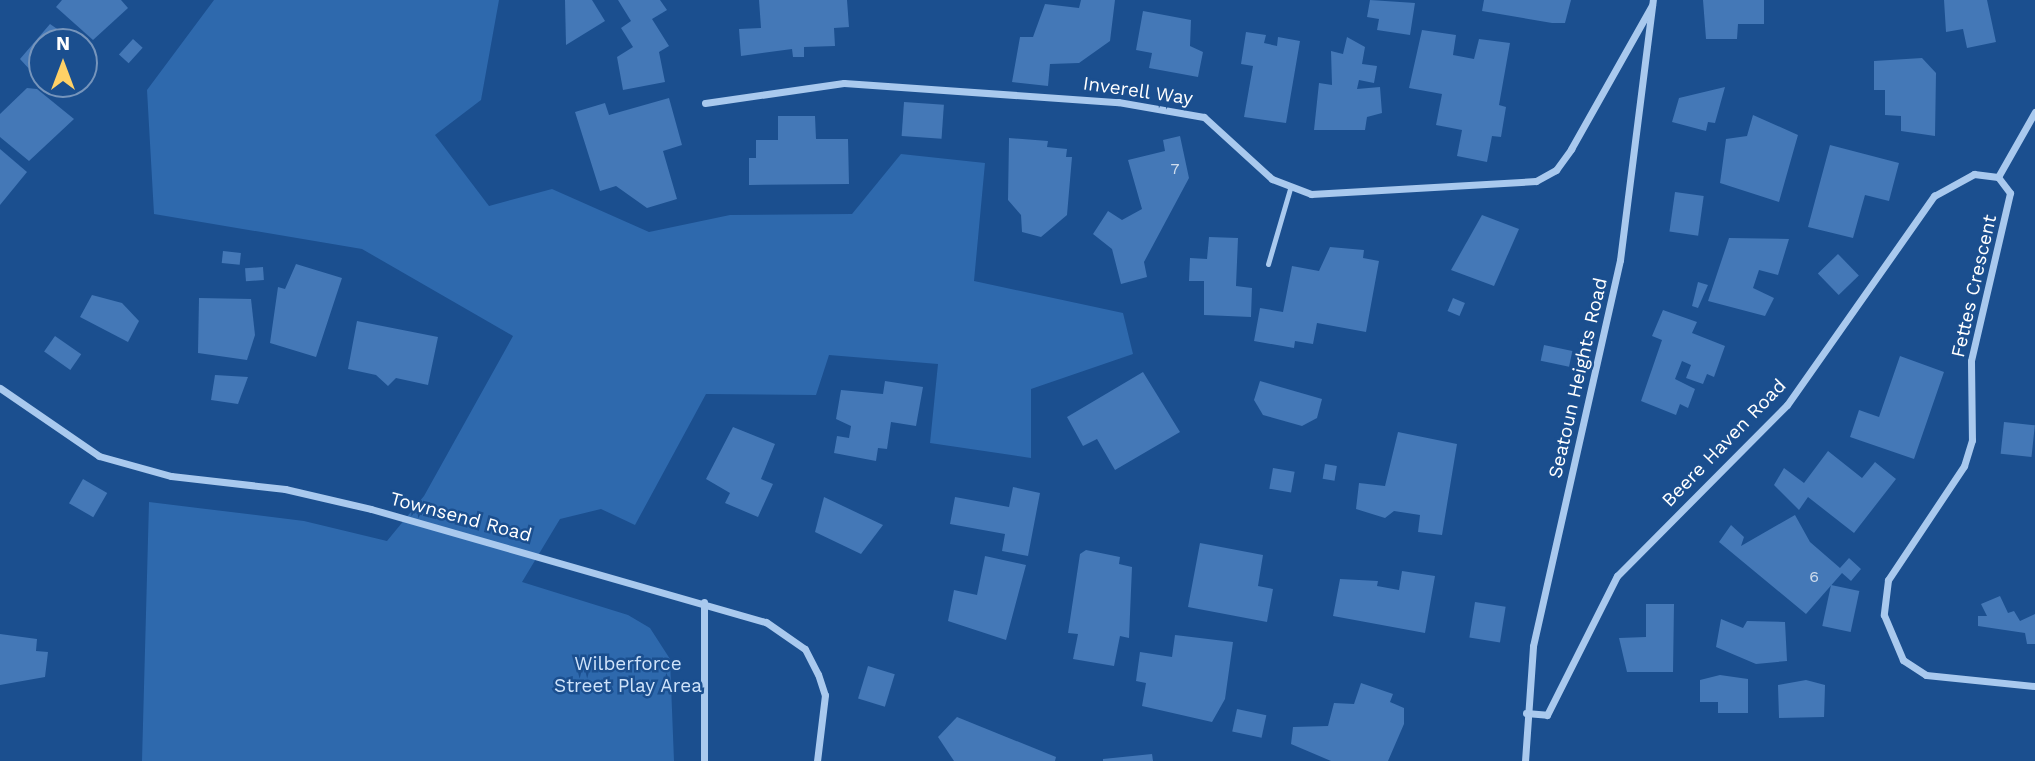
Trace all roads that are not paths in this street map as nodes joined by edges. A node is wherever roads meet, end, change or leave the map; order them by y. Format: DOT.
graph roads {
  1 [pos="1653,3"];
  2 [pos="705,103"];
  3 [pos="2035,112"];
  4 [pos="1998,177"];
  5 [pos="1290,189"];
  6 [pos="1268,264"];
  7 [pos="0,388"];
  8 [pos="704,602"];
  9 [pos="2035,686"];
  10 [pos="1526,713"];
  11 [pos="704,761"];
  12 [pos="817,761"];
  13 [pos="1525,761"];
  1 -- 5 [label="street"];
  1 -- 10 [label="street, Seatoun Heights Road"];
  2 -- 5 [label="street, Inverell Way"];
  3 -- 4 [label="street"];
  4 -- 9 [label="street, Fettes Crescent"];
  4 -- 10 [label="street, Beere Haven Road"];
  5 -- 6 [label="lane"];
  7 -- 8 [label="street, Townsend Road"];
  8 -- 11 [label="street"];
  8 -- 12 [label="street, Townsend Road"];
  10 -- 13 [label="street, Seatoun Heights Road"];
}
